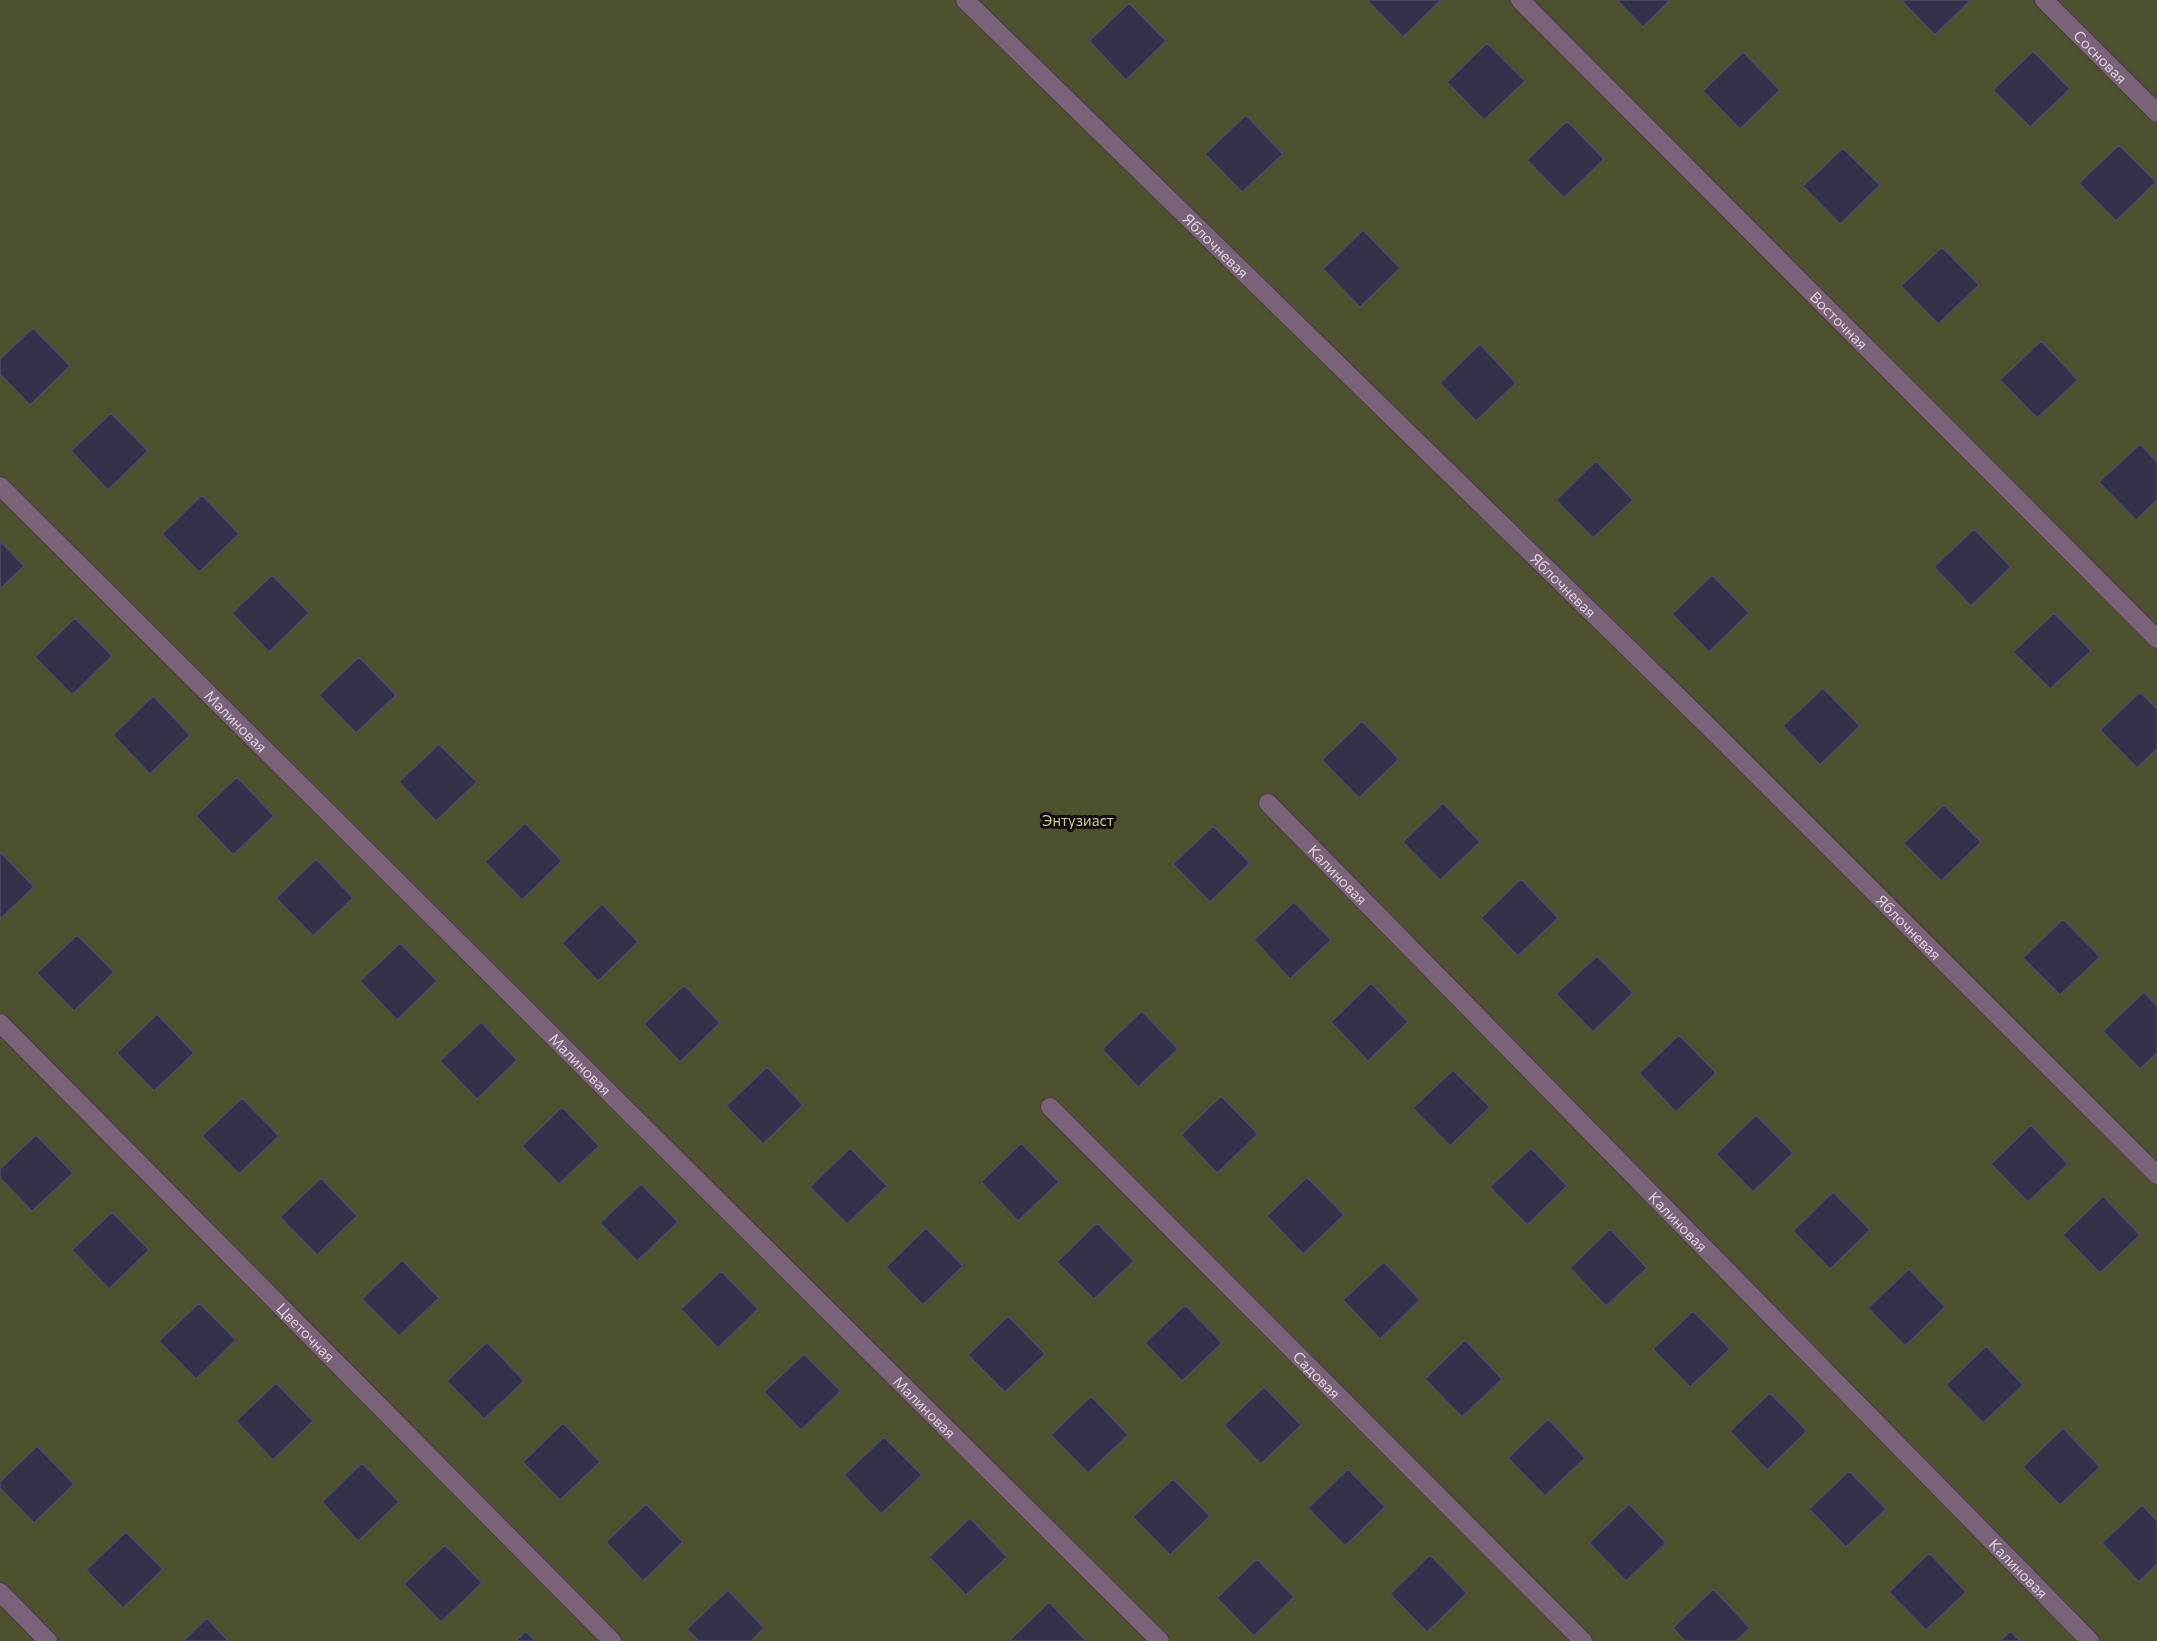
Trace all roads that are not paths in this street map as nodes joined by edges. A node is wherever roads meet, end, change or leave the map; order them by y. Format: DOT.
graph roads {
  1 [pos="965,0"];
  2 [pos="1520,0"];
  3 [pos="2044,0"];
  4 [pos="2157,113"];
  5 [pos="0,486"];
  6 [pos="2157,639"];
  7 [pos="1268,804"];
  8 [pos="0,1023"];
  9 [pos="1050,1107"];
  10 [pos="2157,1174"];
  11 [pos="0,1592"];
  12 [pos="48,1641"];
  13 [pos="612,1641"];
  14 [pos="1160,1641"];
  15 [pos="1583,1641"];
  16 [pos="2090,1641"];
  1 -- 10 [label="street, Яблочневая"];
  2 -- 6 [label="street, Восточная"];
  3 -- 4 [label="street, Сосновая"];
  5 -- 14 [label="street, Малиновая"];
  7 -- 16 [label="street, Калиновая"];
  8 -- 13 [label="street, Цветочная"];
  9 -- 15 [label="street, Садовая"];
  11 -- 12 [label="street"];
}
